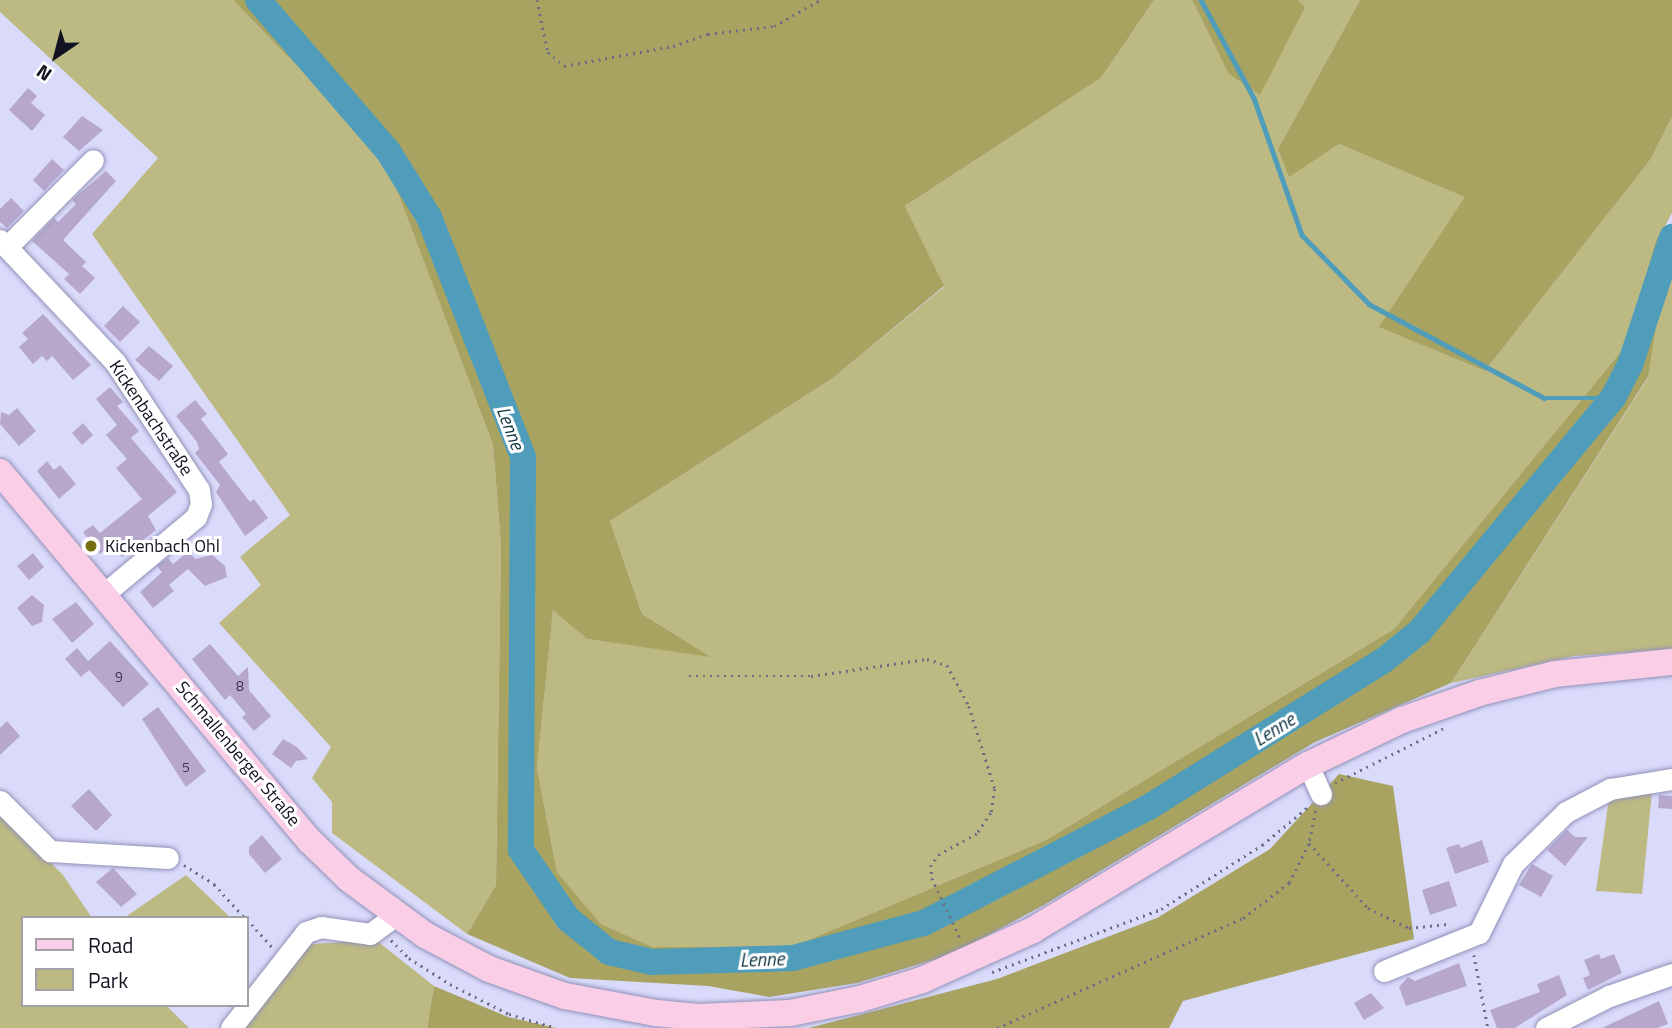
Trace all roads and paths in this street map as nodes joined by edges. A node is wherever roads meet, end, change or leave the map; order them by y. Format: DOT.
graph roads {
  1 [pos="537,0"];
  2 [pos="820,0"];
  3 [pos="93,160"];
  4 [pos="4,243"];
  5 [pos="0,472"];
  6 [pos="104,594"];
  7 [pos="1672,662"];
  8 [pos="689,676"];
  9 [pos="1452,725"];
  10 [pos="1308,765"];
  11 [pos="1672,779"];
  12 [pos="1321,794"];
  13 [pos="0,802"];
  14 [pos="1293,820"];
  15 [pos="1310,843"];
  16 [pos="168,858"];
  17 [pos="243,916"];
  18 [pos="248,921"];
  19 [pos="387,922"];
  20 [pos="1474,936"];
  21 [pos="963,946"];
  22 [pos="285,960"];
  23 [pos="1384,971"];
  24 [pos="1672,974"];
  25 [pos="248,1007"];
  26 [pos="248,1007"];
  27 [pos="231,1028"];
  28 [pos="556,1028"];
  29 [pos="996,1028"];
  30 [pos="1488,1028"];
  31 [pos="1546,1028"];
  1 -- 2 [label="path"];
  3 -- 4 [label="street"];
  4 -- 6 [label="street, Kickenbachstraße"];
  5 -- 6 [label="main road, Schmallenberger Straße"];
  6 -- 19 [label="main road, Schmallenberger Straße"];
  7 -- 10 [label="main road, Schmallenberger Straße"];
  8 -- 21 [label="path"];
  9 -- 12 [label="path"];
  10 -- 12 [label="street"];
  10 -- 19 [label="main road, Schmallenberger Straße"];
  11 -- 20 [label="street"];
  12 -- 14 [label="path"];
  12 -- 15 [label="path"];
  13 -- 16 [label="street"];
  15 -- 20 [label="path"];
  15 -- 29 [label="path"];
  16 -- 17 [label="path"];
  18 -- 22 [label="path"];
  19 -- 22 [label="street"];
  19 -- 28 [label="path"];
  20 -- 23 [label="street"];
  20 -- 30 [label="path"];
  22 -- 25 [label="street"];
  24 -- 31 [label="street"];
  26 -- 27 [label="street"];
}
